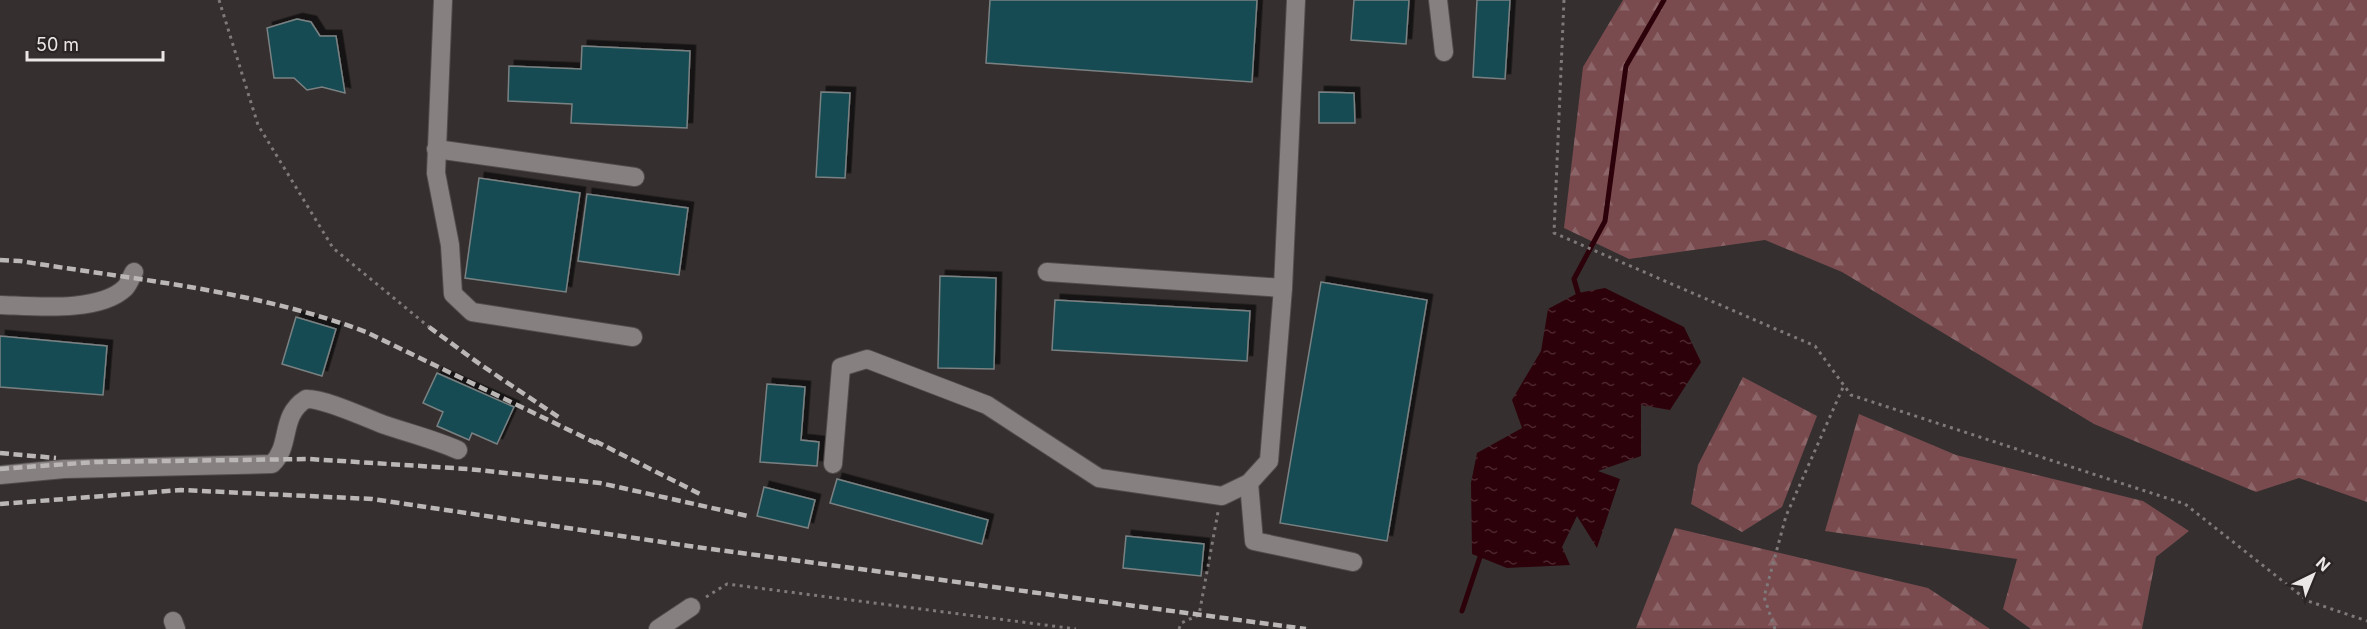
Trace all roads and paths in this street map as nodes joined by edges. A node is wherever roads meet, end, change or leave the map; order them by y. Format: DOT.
graph roads {
  1 [pos="219,0"];
  2 [pos="443,0"];
  3 [pos="1296,0"];
  4 [pos="1438,0"];
  5 [pos="1564,0"];
  6 [pos="1444,52"];
  7 [pos="436,149"];
  8 [pos="635,177"];
  9 [pos="134,272"];
  10 [pos="1047,272"];
  11 [pos="1283,288"];
  12 [pos="0,306"];
  13 [pos="429,327"];
  14 [pos="633,337"];
  15 [pos="1844,384"];
  16 [pos="458,450"];
  17 [pos="833,464"];
  18 [pos="0,475"];
  19 [pos="1249,483"];
  20 [pos="1213,535"];
  21 [pos="1353,562"];
  22 [pos="691,607"];
  23 [pos="2367,621"];
  24 [pos="658,629"];
  25 [pos="1076,629"];
  26 [pos="1179,629"];
  27 [pos="1775,629"];
  1 -- 13 [label="path"];
  2 -- 7 [label="street"];
  3 -- 11 [label="street"];
  4 -- 6 [label="street"];
  5 -- 15 [label="path"];
  7 -- 8 [label="street"];
  7 -- 14 [label="street"];
  9 -- 12 [label="street"];
  10 -- 11 [label="street"];
  11 -- 19 [label="street"];
  15 -- 23 [label="path"];
  15 -- 27 [label="path"];
  16 -- 18 [label="street"];
  17 -- 19 [label="street"];
  19 -- 21 [label="street"];
  20 -- 26 [label="path"];
  22 -- 24 [label="street"];
  22 -- 25 [label="path"];
}
